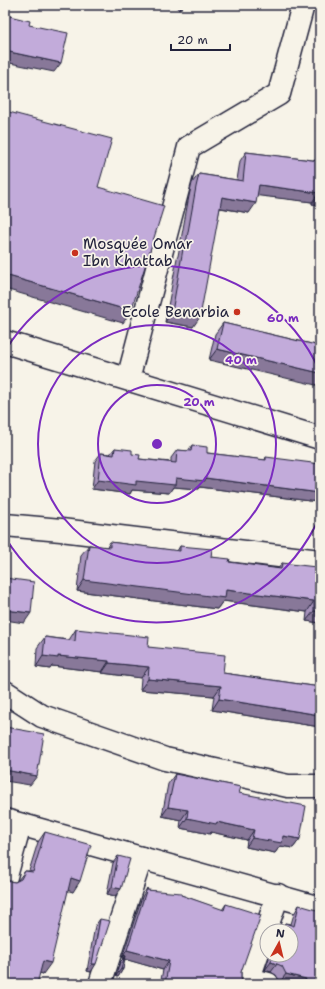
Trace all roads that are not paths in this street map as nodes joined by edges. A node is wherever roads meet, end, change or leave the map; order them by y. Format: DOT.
graph roads {
  1 [pos="303,5"];
  2 [pos="5,342"];
  3 [pos="128,379"];
  4 [pos="320,438"];
  5 [pos="5,525"];
  6 [pos="320,561"];
  7 [pos="5,692"];
  8 [pos="320,786"];
  9 [pos="13,822"];
  10 [pos="140,858"];
  11 [pos="5,880"];
  12 [pos="278,896"];
  13 [pos="320,908"];
  14 [pos="255,982"];
  15 [pos="100,984"];
  1 -- 3 [label="street"];
  2 -- 3 [label="street"];
  3 -- 4 [label="street"];
  5 -- 6 [label="street"];
  7 -- 8 [label="street"];
  9 -- 10 [label="street"];
  9 -- 11 [label="street"];
  10 -- 12 [label="street"];
  10 -- 15 [label="street"];
  12 -- 13 [label="street"];
  12 -- 14 [label="street"];
}
